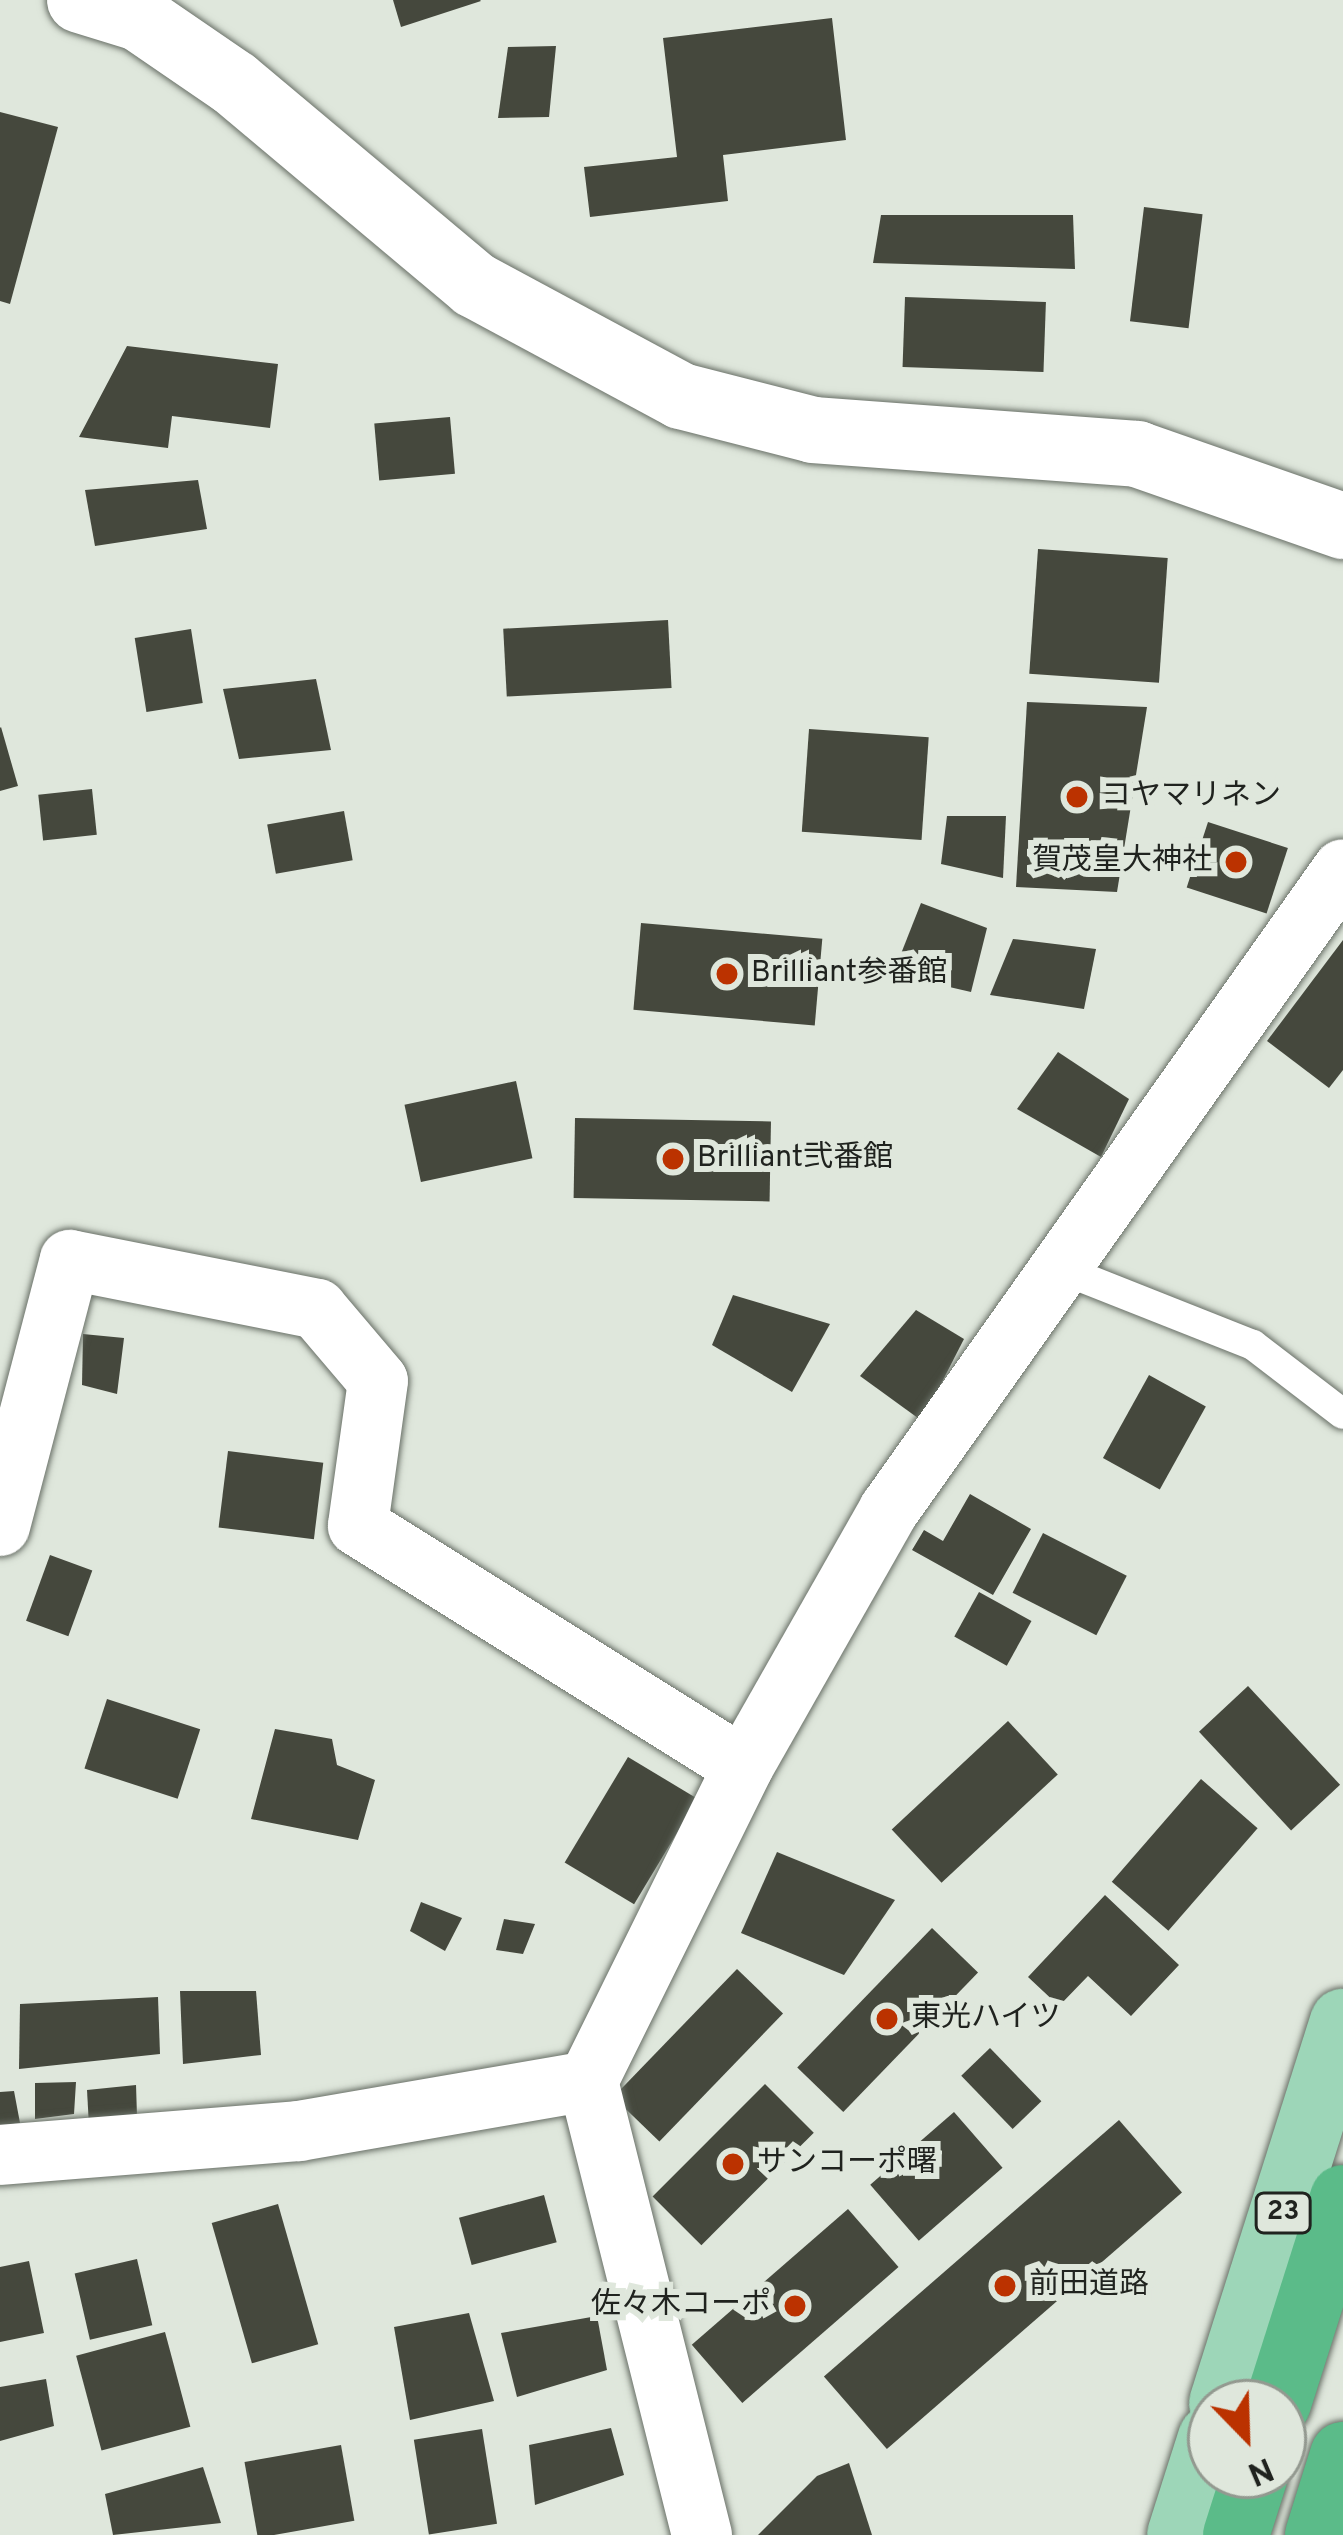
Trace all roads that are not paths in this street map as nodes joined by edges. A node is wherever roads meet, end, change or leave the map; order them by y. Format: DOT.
graph roads {
  1 [pos="119,6"];
  2 [pos="1343,526"];
  3 [pos="1343,869"];
  4 [pos="1060,1269"];
  5 [pos="1343,1414"];
  6 [pos="0,1526"];
  7 [pos="743,1767"];
  8 [pos="1343,2022"];
  9 [pos="588,2081"];
  10 [pos="0,2156"];
  11 [pos="1343,2198"];
  12 [pos="1230,2379"];
  13 [pos="1286,2379"];
  14 [pos="1343,2455"];
  15 [pos="1192,2499"];
  16 [pos="1247,2499"];
  17 [pos="702,2535"];
  18 [pos="1180,2535"];
  19 [pos="1236,2535"];
  20 [pos="1318,2535"];
  1 -- 2 [label="street"];
  3 -- 4 [label="street"];
  4 -- 5 [label="lane"];
  4 -- 7 [label="street"];
  6 -- 7 [label="street"];
  7 -- 9 [label="street"];
  8 -- 12 [label="main road, 23"];
  9 -- 10 [label="street"];
  9 -- 17 [label="street"];
  11 -- 13 [label="highway"];
  14 -- 20 [label="highway"];
  15 -- 18 [label="main road"];
  16 -- 19 [label="highway"];
}
